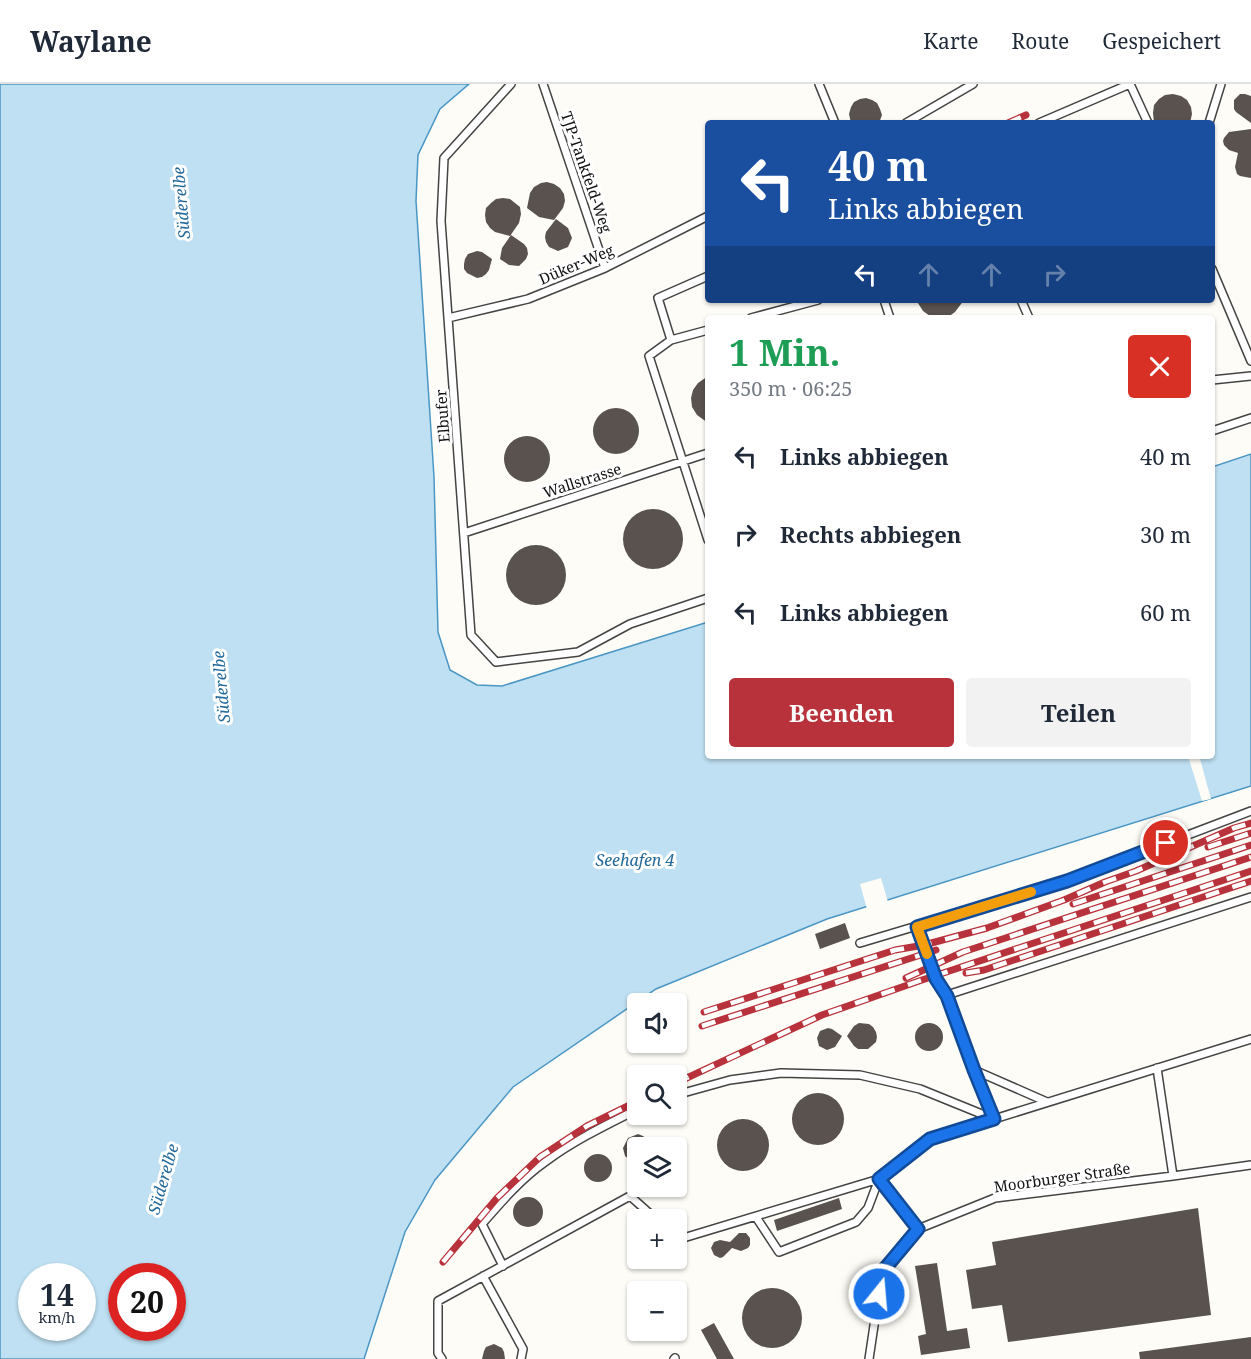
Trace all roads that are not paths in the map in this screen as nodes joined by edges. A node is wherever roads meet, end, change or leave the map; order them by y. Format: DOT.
graph roads {
  1 [pos="511,84"];
  2 [pos="543,84"];
  3 [pos="819,84"];
  4 [pos="973,84"];
  5 [pos="1130,84"];
  6 [pos="1221,84"];
  7 [pos="834,120"];
  8 [pos="911,120"];
  9 [pos="1046,120"];
  10 [pos="1147,120"];
  11 [pos="1210,120"];
  12 [pos="705,219"];
  13 [pos="605,268"];
  14 [pos="1215,276"];
  15 [pos="705,277"];
  16 [pos="807,303"];
  17 [pos="763,315"];
  18 [pos="448,318"];
  19 [pos="705,331"];
  20 [pos="671,340"];
  21 [pos="1251,361"];
  22 [pos="1251,376"];
  23 [pos="1215,380"];
  24 [pos="1251,418"];
  25 [pos="1215,430"];
  26 [pos="705,454"];
  27 [pos="682,461"];
  28 [pos="705,531"];
  29 [pos="464,533"];
  30 [pos="705,599"];
  31 [pos="1251,811"];
  32 [pos="1251,897"];
  33 [pos="917,927"];
  34 [pos="860,943"];
  35 [pos="947,996"];
  36 [pos="1251,1039"];
  37 [pos="1157,1068"];
  38 [pos="974,1070"];
  39 [pos="687,1092"];
  40 [pos="1047,1102"];
  41 [pos="627,1114"];
  42 [pos="994,1119"];
  43 [pos="1251,1165"];
  44 [pos="1173,1176"];
  45 [pos="879,1179"];
  46 [pos="645,1209"];
  47 [pos="756,1216"];
  48 [pos="918,1229"];
  49 [pos="687,1237"];
  50 [pos="503,1266"];
  51 [pos="483,1276"];
  52 [pos="442,1359"];
  53 [pos="521,1359"];
  54 [pos="869,1359"];
  1 -- 18 [label="lane, Elbufer"];
  2 -- 13 [label="lane, TJP-Tankfeld-Weg"];
  3 -- 7 [label="lane"];
  4 -- 8 [label="lane"];
  5 -- 9 [label="lane"];
  5 -- 10 [label="lane"];
  6 -- 11 [label="lane"];
  12 -- 13 [label="lane, Düker-Weg"];
  13 -- 18 [label="lane, Düker-Weg"];
  14 -- 21 [label="lane"];
  15 -- 20 [label="lane"];
  16 -- 17 [label="lane"];
  18 -- 29 [label="lane, Elbufer"];
  19 -- 20 [label="lane"];
  20 -- 27 [label="lane"];
  22 -- 23 [label="lane"];
  24 -- 25 [label="lane"];
  26 -- 27 [label="lane, Wallstrasse"];
  27 -- 28 [label="lane"];
  27 -- 29 [label="lane, Wallstrasse"];
  29 -- 30 [label="lane, Elbufer"];
  31 -- 33 [label="lane"];
  32 -- 35 [label="lane"];
  33 -- 34 [label="lane"];
  33 -- 35 [label="lane"];
  35 -- 38 [label="lane"];
  36 -- 37 [label="lane"];
  37 -- 40 [label="lane"];
  37 -- 44 [label="lane"];
  38 -- 40 [label="lane"];
  38 -- 42 [label="lane"];
  39 -- 42 [label="lane"];
  40 -- 42 [label="lane"];
  41 -- 50 [label="lane"];
  42 -- 45 [label="lane"];
  43 -- 44 [label="lane, Moorburger Straße"];
  44 -- 48 [label="lane, Moorburger Straße"];
  45 -- 47 [label="lane"];
  45 -- 47 [label="lane"];
  45 -- 48 [label="lane"];
  46 -- 50 [label="lane"];
  47 -- 49 [label="lane"];
  48 -- 54 [label="lane, Moorburger Straße"];
  50 -- 51 [label="lane"];
  51 -- 52 [label="lane"];
  51 -- 53 [label="lane"];
}
